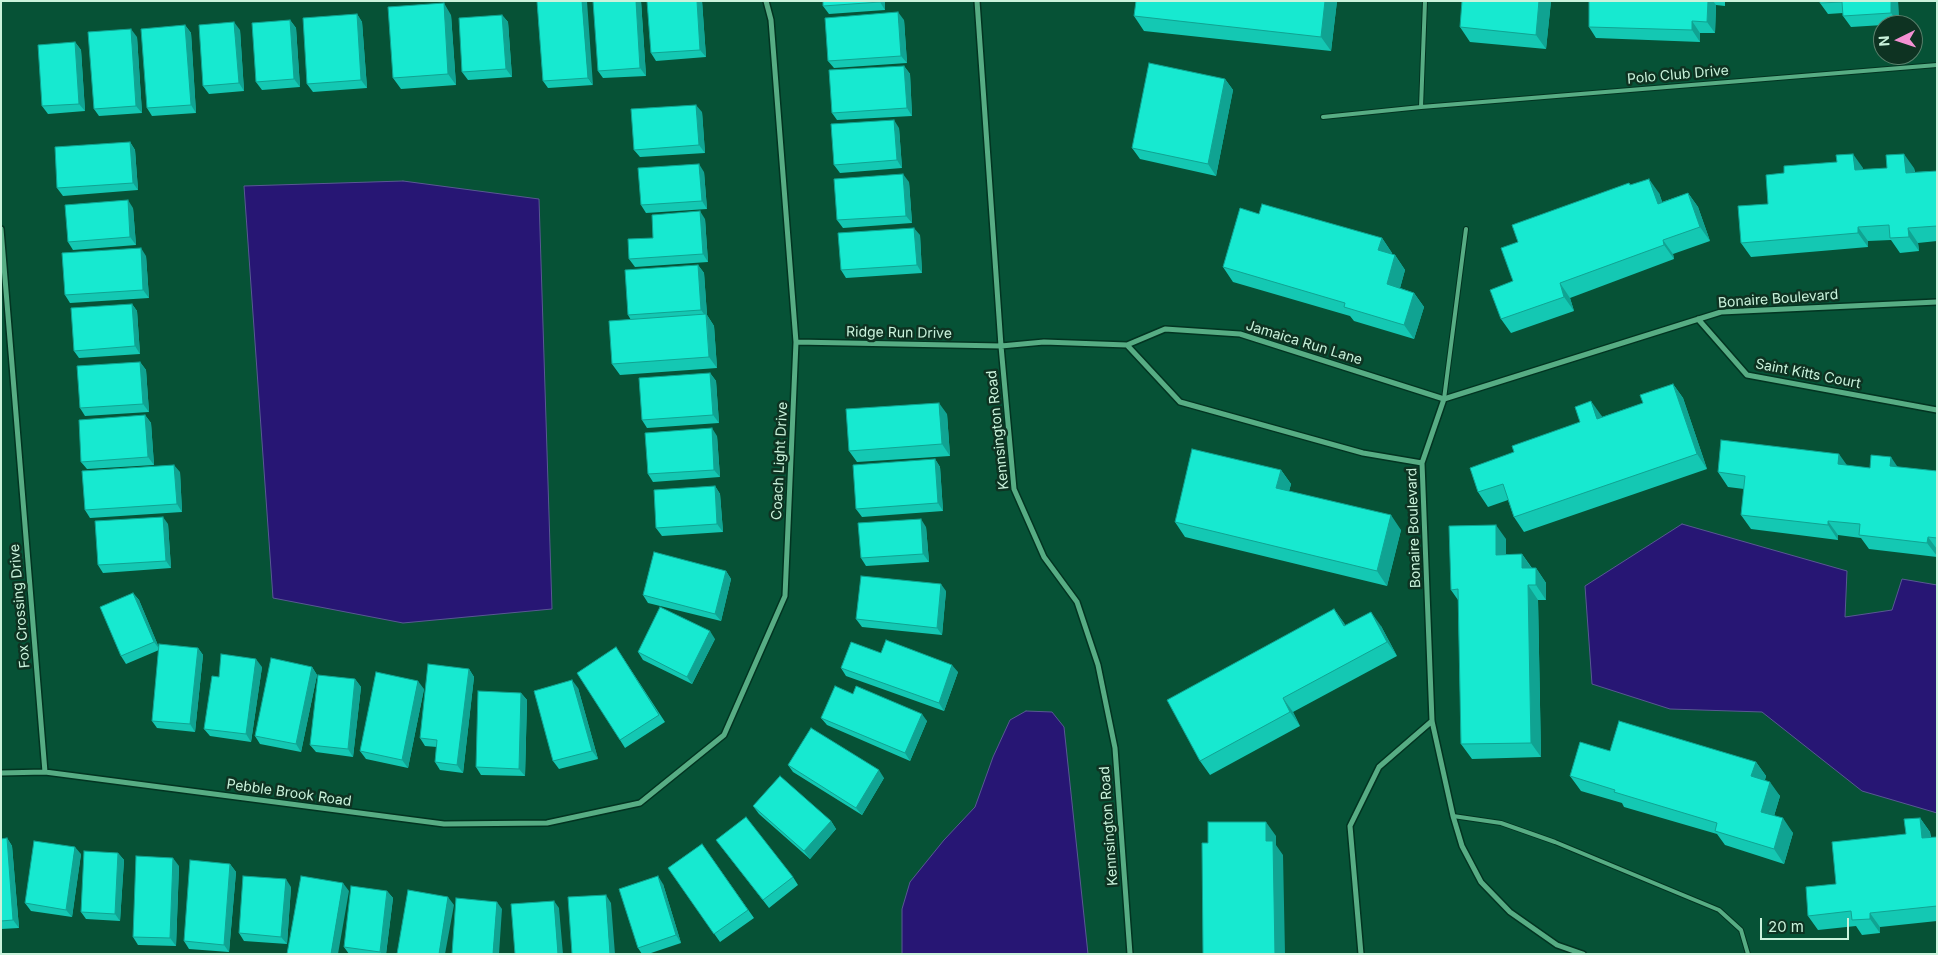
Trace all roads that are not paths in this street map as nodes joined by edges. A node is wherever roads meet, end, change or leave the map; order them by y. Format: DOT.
graph roads {
  1 [pos="766,1"];
  2 [pos="977,1"];
  3 [pos="1424,1"];
  4 [pos="1937,65"];
  5 [pos="1422,107"];
  6 [pos="1323,117"];
  7 [pos="1,229"];
  8 [pos="1466,229"];
  9 [pos="1937,302"];
  10 [pos="1698,319"];
  11 [pos="796,342"];
  12 [pos="1126,344"];
  13 [pos="1001,346"];
  14 [pos="1444,399"];
  15 [pos="1937,410"];
  16 [pos="1422,463"];
  17 [pos="1432,721"];
  18 [pos="45,772"];
  19 [pos="1,773"];
  20 [pos="1454,816"];
  21 [pos="575,817"];
  22 [pos="1130,954"];
  23 [pos="1361,954"];
  24 [pos="1582,954"];
  25 [pos="1748,954"];
  1 -- 11 [label="street, Coach Light Drive"];
  2 -- 13 [label="street, Kennsington Road"];
  3 -- 5 [label="lane"];
  4 -- 5 [label="lane, Polo Club Drive"];
  5 -- 6 [label="lane, Polo Club Drive"];
  7 -- 18 [label="street, Fox Crossing Drive"];
  8 -- 14 [label="lane"];
  9 -- 10 [label="street, Bonaire Boulevard"];
  10 -- 14 [label="street, Bonaire Boulevard"];
  10 -- 15 [label="street, Saint Kitts Court"];
  11 -- 13 [label="street, Ridge Run Drive"];
  11 -- 21 [label="street, Coach Light Drive"];
  12 -- 13 [label="street, Jamaica Run Lane"];
  12 -- 14 [label="street, Jamaica Run Lane"];
  12 -- 16 [label="street"];
  13 -- 22 [label="street, Kennsington Road"];
  14 -- 16 [label="street, Bonaire Boulevard"];
  16 -- 17 [label="street, Bonaire Boulevard"];
  17 -- 20 [label="street, Bonaire Boulevard"];
  17 -- 23 [label="street"];
  18 -- 19 [label="street, Pebble Brook Road"];
  18 -- 21 [label="street, Pebble Brook Road"];
  20 -- 24 [label="street, Bonaire Boulevard"];
  20 -- 25 [label="lane"];
}
